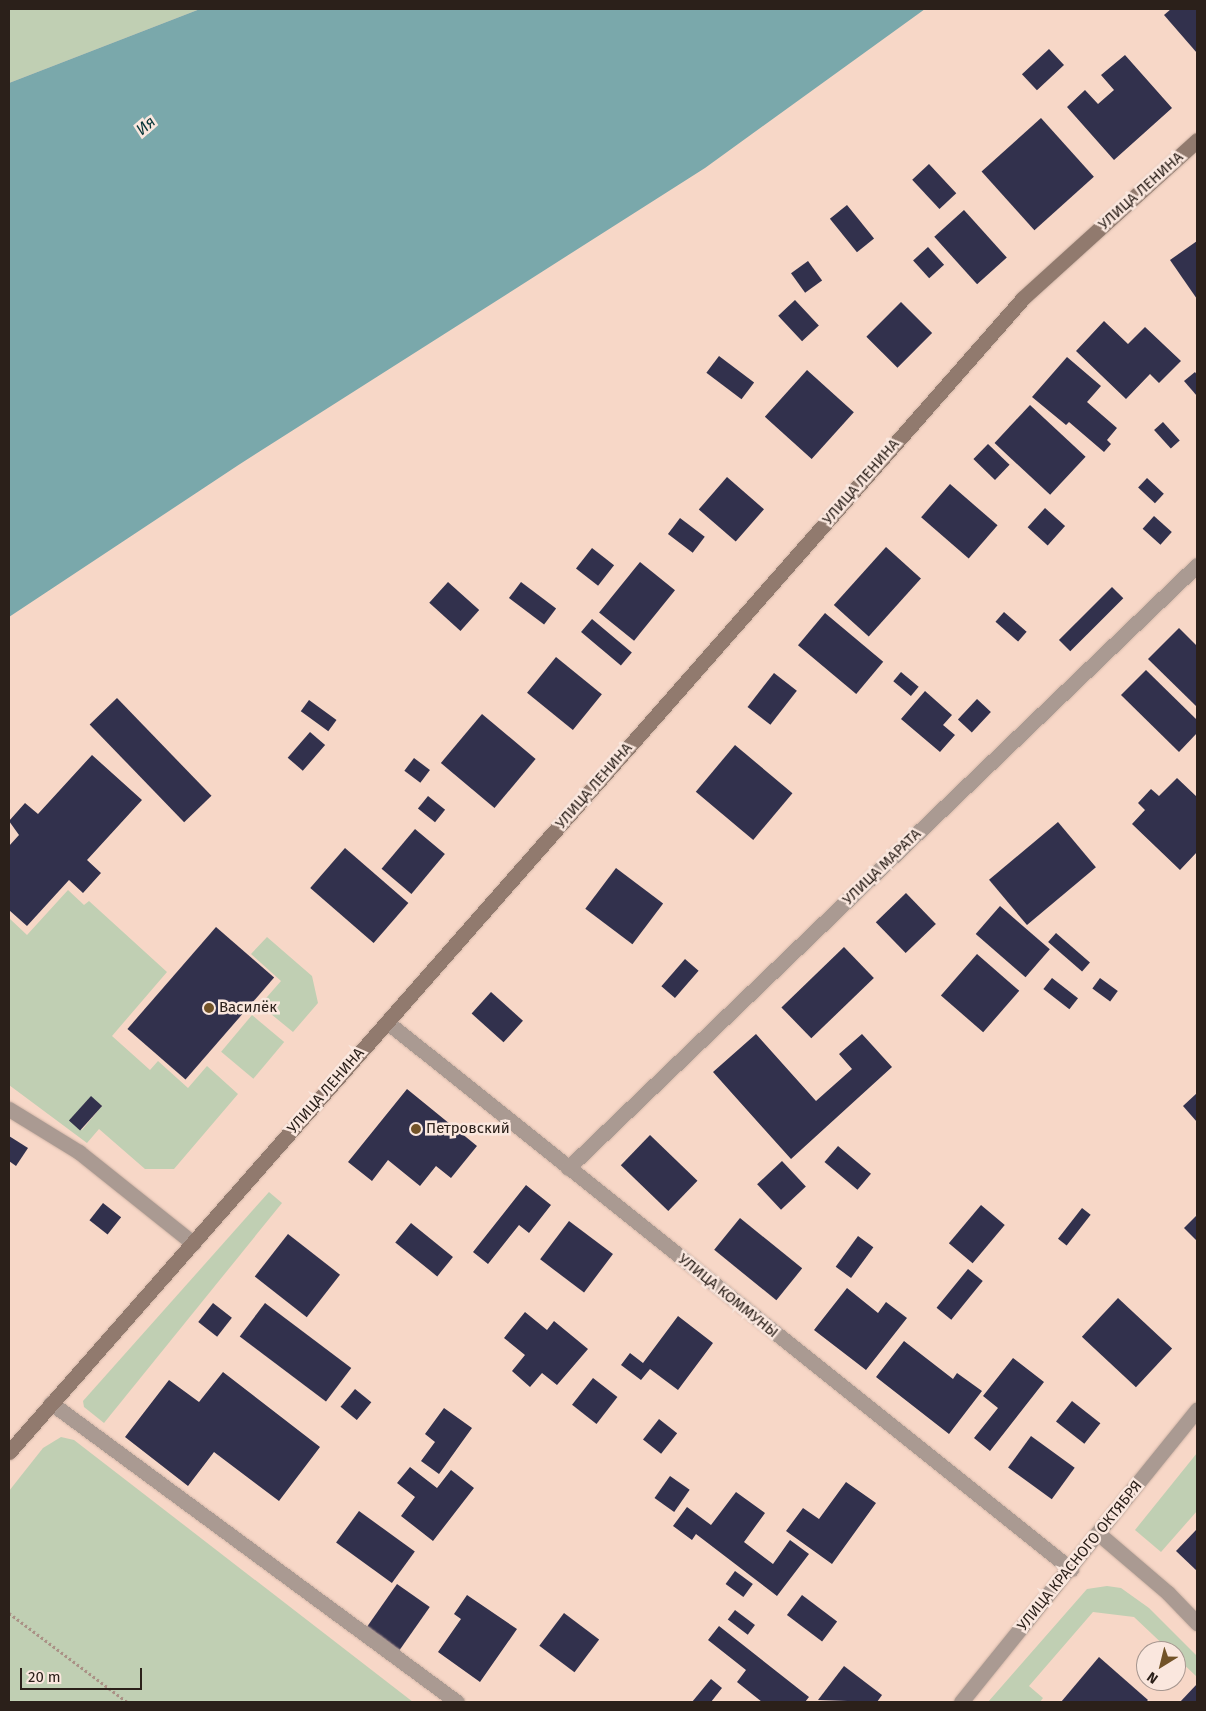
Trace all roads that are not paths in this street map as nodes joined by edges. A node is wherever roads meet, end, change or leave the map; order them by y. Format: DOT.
graph roads {
  1 [pos="1197,140"];
  2 [pos="1197,565"];
  3 [pos="387,1022"];
  4 [pos="9,1109"];
  5 [pos="568,1168"];
  6 [pos="192,1244"];
  7 [pos="51,1403"];
  8 [pos="1197,1409"];
  9 [pos="9,1452"];
  10 [pos="1099,1534"];
  11 [pos="1071,1569"];
  12 [pos="1197,1623"];
  13 [pos="457,1702"];
  14 [pos="961,1702"];
  1 -- 3 [label="main road, УЛИЦА ЛЕНИНА"];
  2 -- 5 [label="street, УЛИЦА МАРАТА"];
  3 -- 5 [label="street, УЛИЦА КОММУНЫ"];
  3 -- 6 [label="main road, УЛИЦА ЛЕНИНА"];
  4 -- 6 [label="street"];
  5 -- 11 [label="street, УЛИЦА КОММУНЫ"];
  6 -- 7 [label="main road, УЛИЦА ЛЕНИНА"];
  7 -- 9 [label="main road, УЛИЦА ЛЕНИНА"];
  7 -- 13 [label="street"];
  8 -- 10 [label="street, УЛИЦА КРАСНОГО ОКТЯБРЯ"];
  10 -- 11 [label="street, УЛИЦА КРАСНОГО ОКТЯБРЯ"];
  10 -- 12 [label="street"];
  11 -- 14 [label="street, УЛИЦА КРАСНОГО ОКТЯБРЯ"];
}
